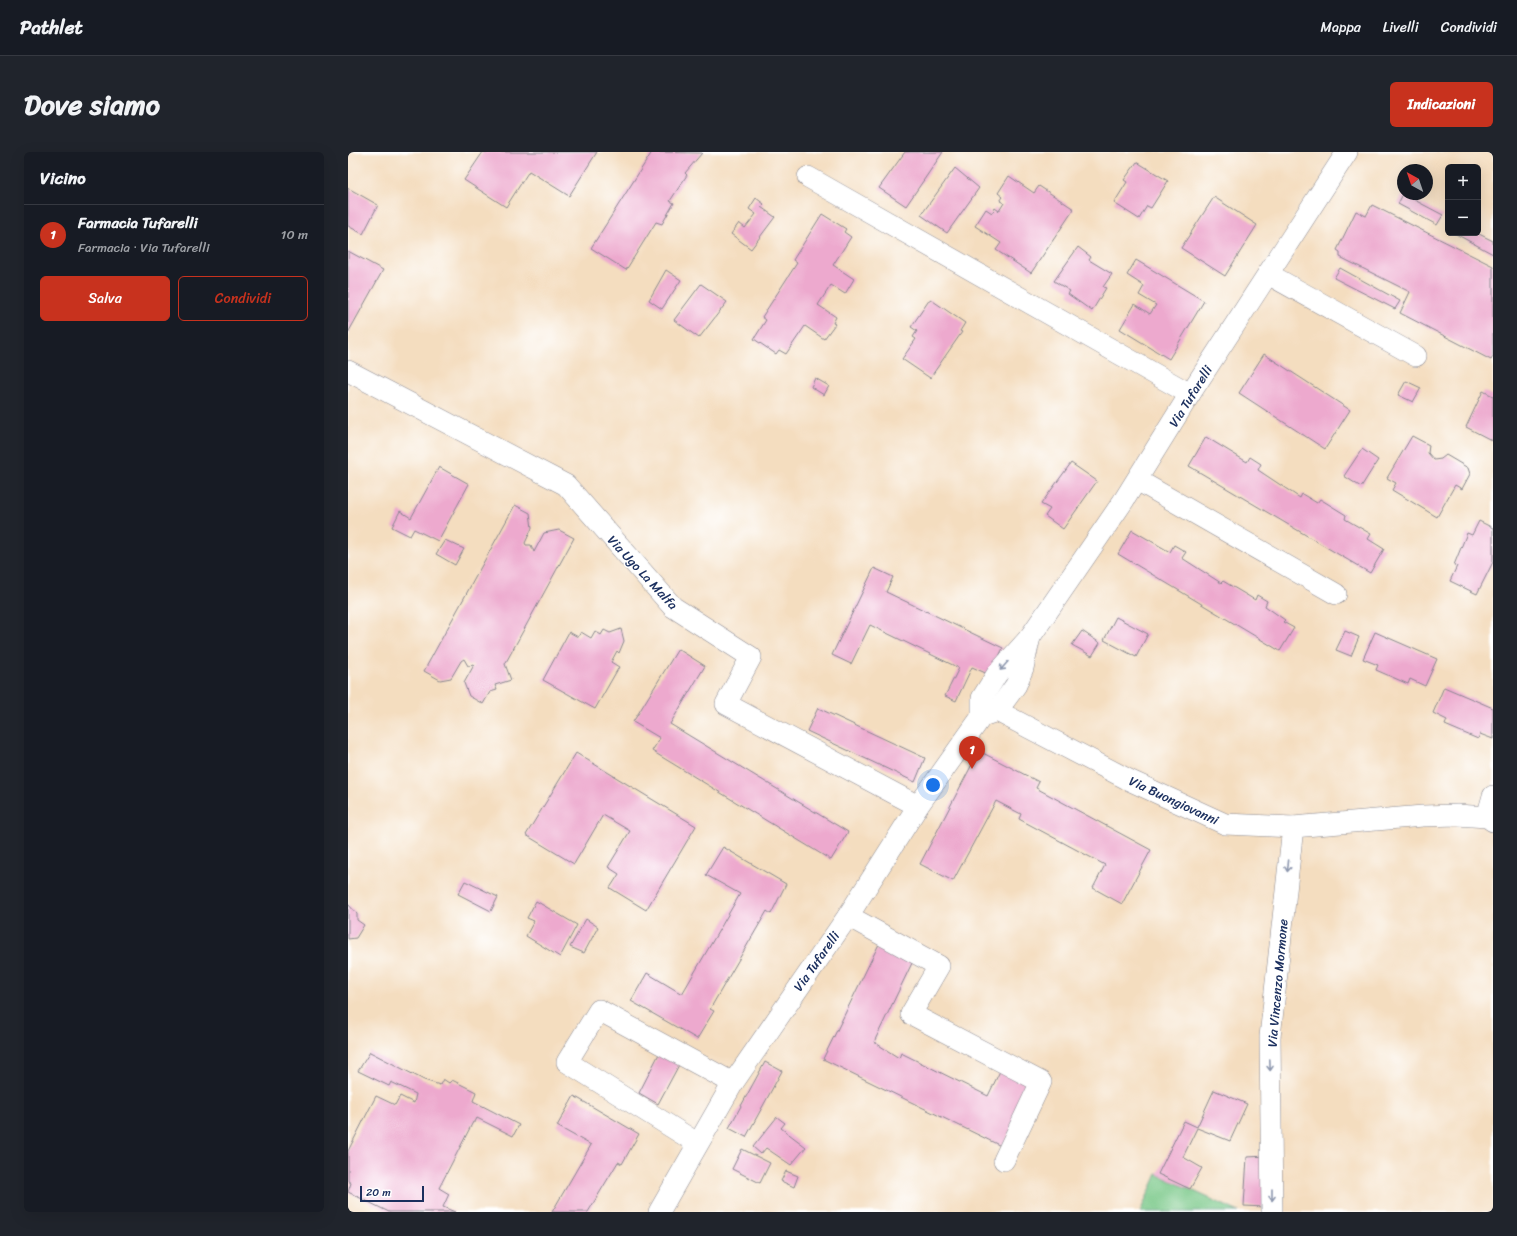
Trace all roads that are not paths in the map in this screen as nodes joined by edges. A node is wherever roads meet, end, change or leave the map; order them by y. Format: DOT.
graph roads {
  1 [pos="1346,152"];
  2 [pos="808,177"];
  3 [pos="1268,274"];
  4 [pos="1416,356"];
  5 [pos="348,371"];
  6 [pos="1190,394"];
  7 [pos="1137,480"];
  8 [pos="1336,594"];
  9 [pos="989,713"];
  10 [pos="1493,796"];
  11 [pos="918,806"];
  12 [pos="1490,819"];
  13 [pos="1292,827"];
  14 [pos="848,916"];
  15 [pos="733,1083"];
  16 [pos="697,1143"];
  17 [pos="1004,1160"];
  18 [pos="659,1212"];
  19 [pos="1272,1212"];
  1 -- 3 [label="street, Via Tufarelli"];
  2 -- 6 [label="street"];
  3 -- 4 [label="street"];
  3 -- 6 [label="street, Via Tufarelli"];
  5 -- 11 [label="street, Via Ugo La Malfa"];
  6 -- 7 [label="street, Via Tufarelli"];
  7 -- 8 [label="street"];
  7 -- 9 [label="street, Via Tufarelli"];
  9 -- 11 [label="street, Via Tufarelli"];
  9 -- 13 [label="street, Via Buongiovanni"];
  10 -- 12 [label="street, Via Buongiovanni"];
  11 -- 14 [label="street, Via Tufarelli"];
  12 -- 13 [label="street, Via Buongiovanni"];
  13 -- 19 [label="street, Via Vincenzo Mormone, one-way"];
  14 -- 15 [label="street, Via Tufarelli"];
  14 -- 17 [label="street"];
  15 -- 16 [label="street, Via Tufarelli"];
  15 -- 16 [label="street"];
  16 -- 18 [label="street, Via Tufarelli"];
}
